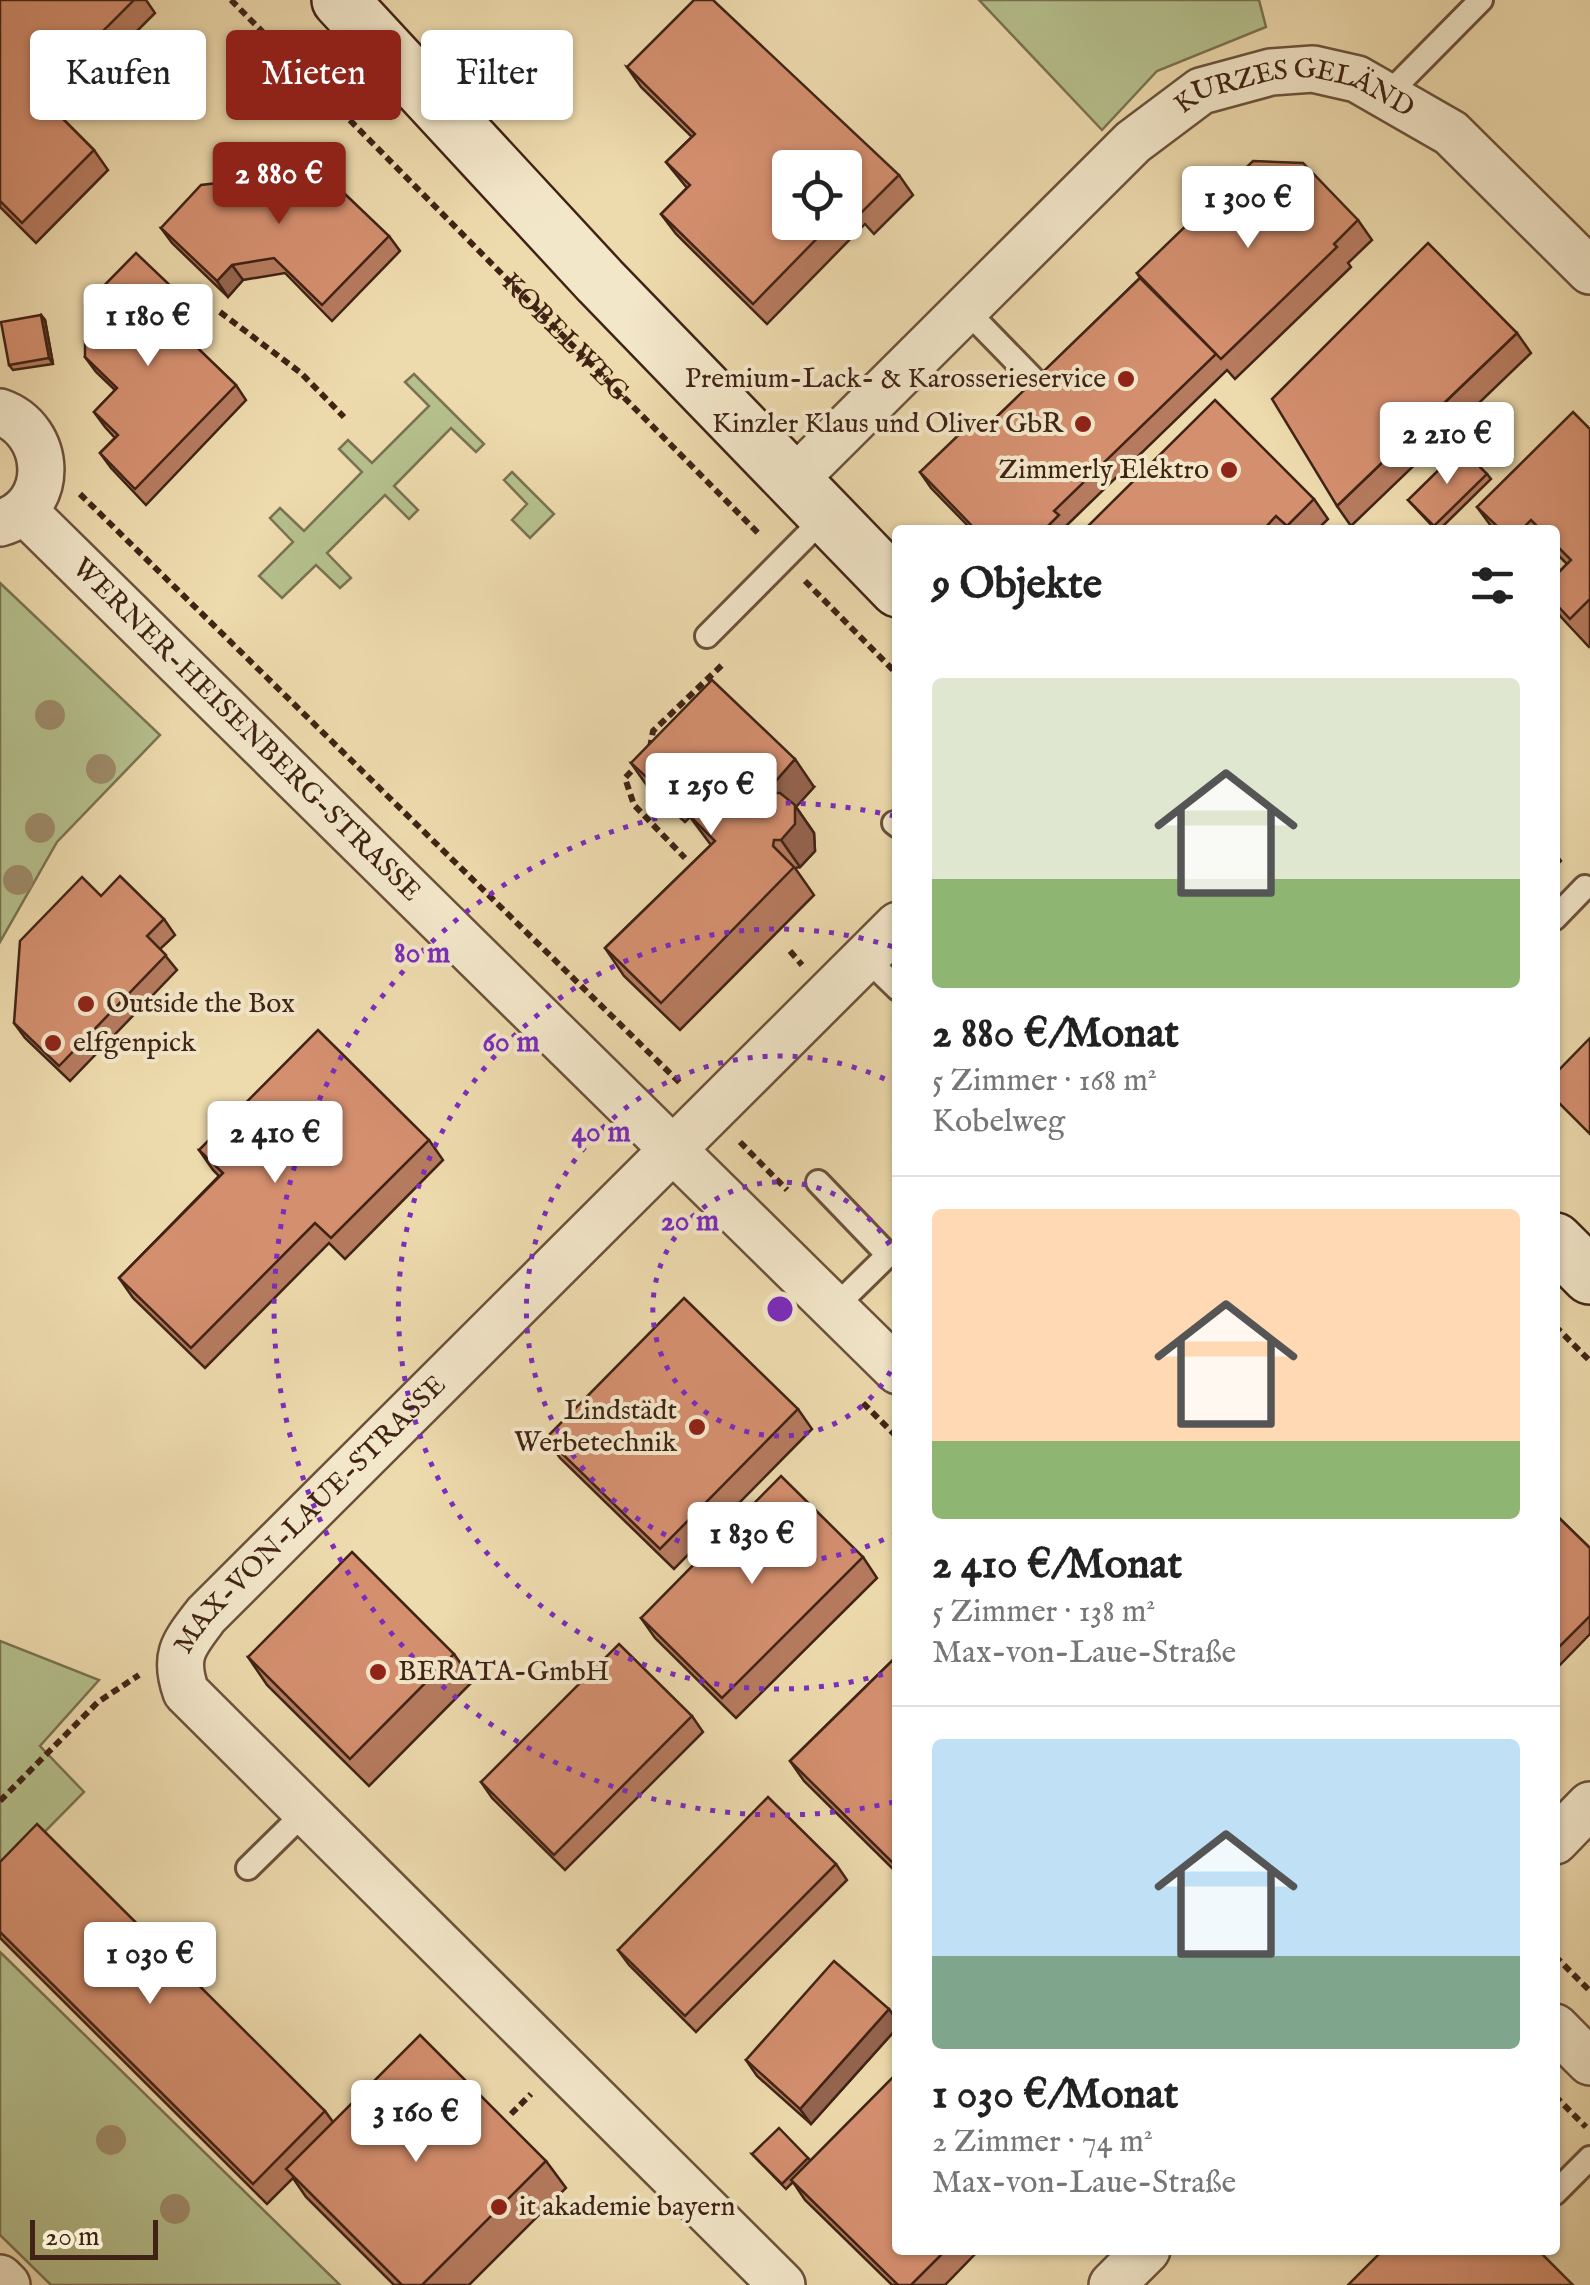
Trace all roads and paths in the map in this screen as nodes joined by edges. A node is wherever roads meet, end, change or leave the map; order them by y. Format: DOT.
graph roads {
  1 [pos="231,0"];
  2 [pos="310,0"];
  3 [pos="340,0"];
  4 [pos="1481,0"];
  5 [pos="350,30"];
  6 [pos="365,30"];
  7 [pos="401,71"];
  8 [pos="1388,94"];
  9 [pos="1590,271"];
  10 [pos="967,311"];
  11 [pos="220,312"];
  12 [pos="1039,385"];
  13 [pos="0,412"];
  14 [pos="344,416"];
  15 [pos="76,489"];
  16 [pos="808,500"];
  17 [pos="12,517"];
  18 [pos="783,559"];
  19 [pos="892,582"];
  20 [pos="707,636"];
  21 [pos="728,657"];
  22 [pos="892,670"];
  23 [pos="685,858"];
  24 [pos="1585,888"];
  25 [pos="1560,913"];
  26 [pos="892,931"];
  27 [pos="865,957"];
  28 [pos="892,984"];
  29 [pos="708,1110"];
  30 [pos="672,1146"];
  31 [pos="818,1182"];
  32 [pos="789,1192"];
  33 [pos="1560,1246"];
  34 [pos="1590,1276"];
  35 [pos="834,1308"];
  36 [pos="1560,1331"];
  37 [pos="1590,1361"];
  38 [pos="892,1365"];
  39 [pos="184,1644"];
  40 [pos="1,1799"];
  41 [pos="1590,1805"];
  42 [pos="306,1811"];
  43 [pos="1560,1835"];
  44 [pos="248,1868"];
  45 [pos="1560,1961"];
  46 [pos="1590,1992"];
  47 [pos="1560,2032"];
  48 [pos="1590,2062"];
  49 [pos="1560,2101"];
  50 [pos="1590,2131"];
  51 [pos="1590,2158"];
  52 [pos="1560,2188"];
  53 [pos="1142,2255"];
  54 [pos="0,2278"];
  55 [pos="7,2285"];
  56 [pos="782,2285"];
  57 [pos="1112,2285"];
  1 -- 18 [label="path, KOBELWEG"];
  2 -- 5 [label="main road"];
  3 -- 6 [label="main road"];
  4 -- 8 [label="lane"];
  7 -- 16 [label="main road"];
  8 -- 9 [label="street, KURZES GELÄND"];
  8 -- 10 [label="street, KURZES GELÄND"];
  10 -- 12 [label="lane"];
  10 -- 16 [label="street, KURZES GELÄND"];
  11 -- 14 [label="path"];
  13 -- 17 [label="street, WERNER-HEISENBERG-STRASSE"];
  15 -- 29 [label="path"];
  16 -- 18 [label="lane"];
  16 -- 19 [label="main road"];
  17 -- 30 [label="street, WERNER-HEISENBERG-STRASSE"];
  18 -- 20 [label="lane"];
  18 -- 22 [label="path, KOBELWEG"];
  21 -- 23 [label="path"];
  24 -- 25 [label="lane"];
  26 -- 27 [label="street, MAX-VON-LAUE-STRASSE"];
  27 -- 28 [label="lane"];
  27 -- 29 [label="street, MAX-VON-LAUE-STRASSE"];
  29 -- 30 [label="street, MAX-VON-LAUE-STRASSE"];
  29 -- 32 [label="path"];
  30 -- 35 [label="street, WERNER-HEISENBERG-STRASSE"];
  30 -- 39 [label="street, MAX-VON-LAUE-STRASSE"];
  31 -- 35 [label="lane"];
  33 -- 34 [label="main road"];
  35 -- 38 [label="street, WERNER-HEISENBERG-STRASSE"];
  36 -- 37 [label="path"];
  39 -- 40 [label="path"];
  39 -- 42 [label="street, MAX-VON-LAUE-STRASSE"];
  41 -- 43 [label="street"];
  42 -- 44 [label="lane"];
  42 -- 56 [label="street, MAX-VON-LAUE-STRASSE"];
  45 -- 46 [label="path"];
  47 -- 48 [label="street"];
  49 -- 50 [label="path"];
  51 -- 52 [label="lane"];
  53 -- 57 [label="street"];
  54 -- 55 [label="street"];
}
